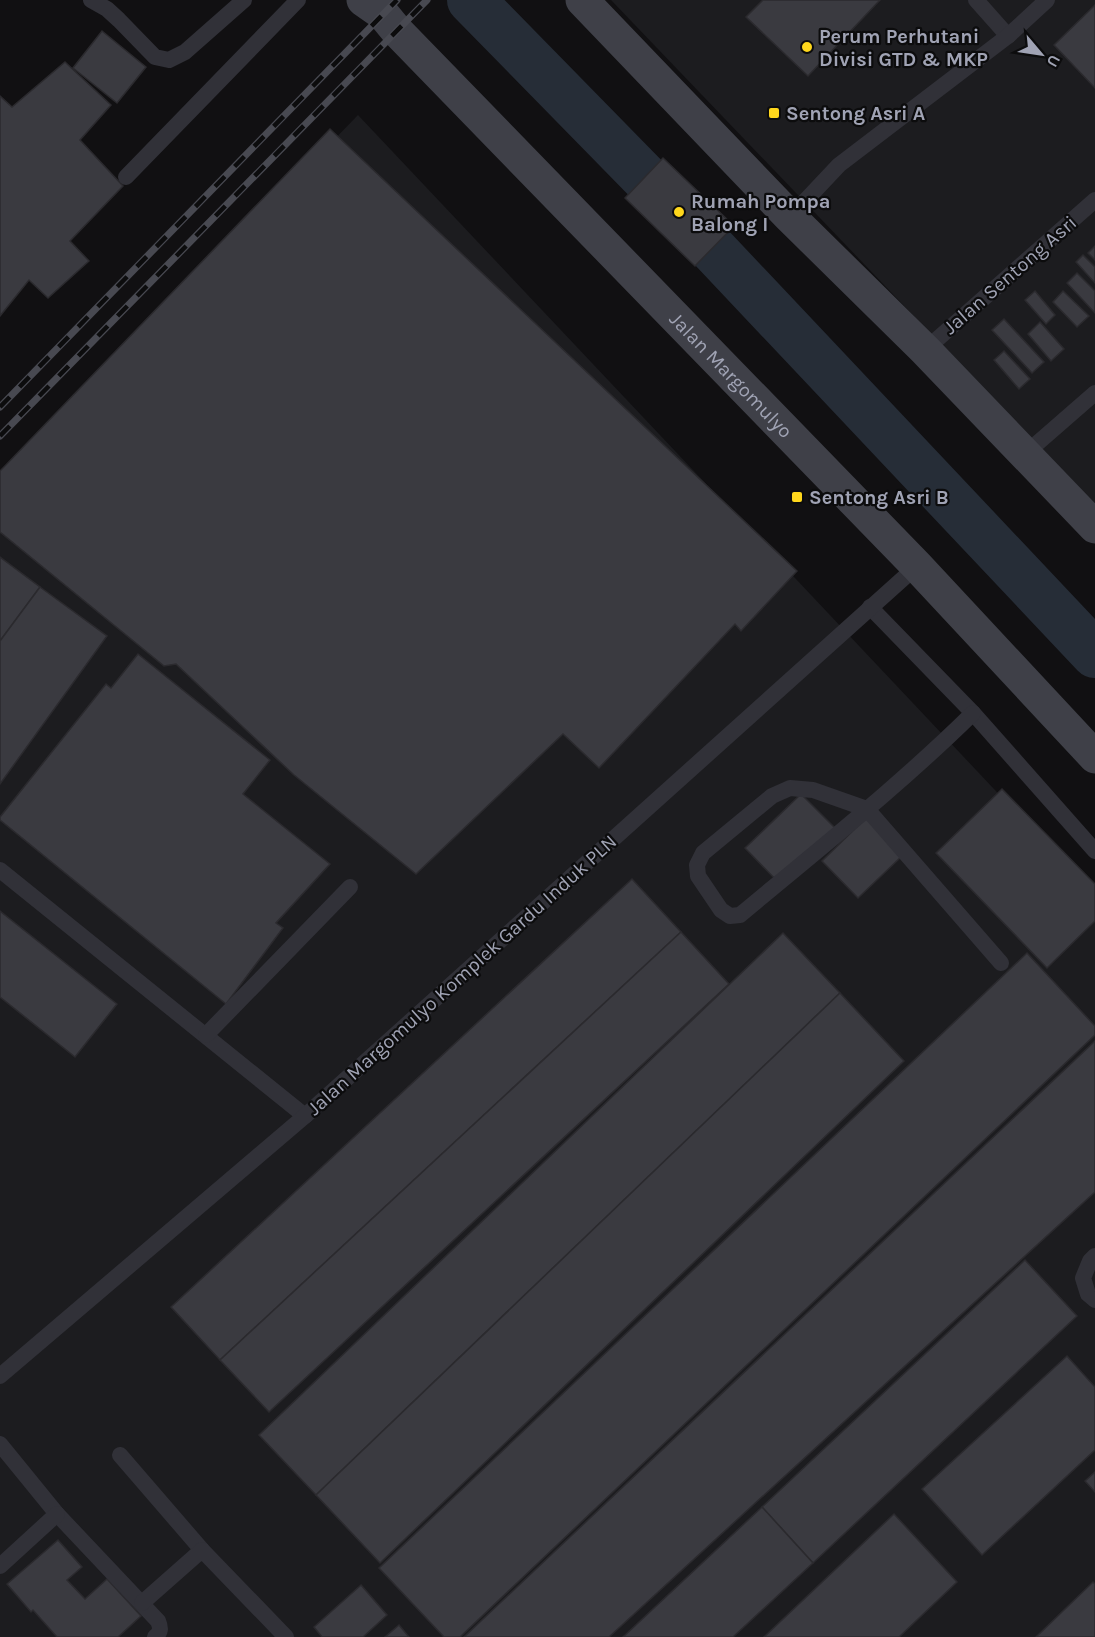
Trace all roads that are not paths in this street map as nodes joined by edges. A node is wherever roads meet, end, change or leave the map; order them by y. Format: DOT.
graph roads {
  1 [pos="91,0"];
  2 [pos="244,0"];
  3 [pos="298,0"];
  4 [pos="363,0"];
  5 [pos="582,0"];
  6 [pos="976,0"];
  7 [pos="1047,0"];
  8 [pos="1008,36"];
  9 [pos="126,177"];
  10 [pos="1095,200"];
  11 [pos="790,217"];
  12 [pos="925,350"];
  13 [pos="1095,393"];
  14 [pos="1025,454"];
  15 [pos="1095,527"];
  16 [pos="917,566"];
  17 [pos="870,607"];
  18 [pos="973,713"];
  19 [pos="1095,757"];
  20 [pos="867,809"];
  21 [pos="1095,851"];
  22 [pos="0,870"];
  23 [pos="350,887"];
  24 [pos="1001,963"];
  25 [pos="206,1035"];
  26 [pos="304,1116"];
  27 [pos="1095,1256"];
  28 [pos="1095,1300"];
  29 [pos="0,1376"];
  30 [pos="0,1444"];
  31 [pos="120,1455"];
  32 [pos="57,1515"];
  33 [pos="202,1550"];
  34 [pos="0,1566"];
  35 [pos="142,1603"];
  36 [pos="155,1637"];
  37 [pos="286,1637"];
  1 -- 2 [label="lane"];
  3 -- 9 [label="lane"];
  4 -- 16 [label="main road, Jalan Margomulyo"];
  5 -- 11 [label="main road"];
  6 -- 8 [label="lane"];
  7 -- 8 [label="lane"];
  8 -- 11 [label="lane"];
  10 -- 12 [label="lane, Jalan Sentong Asri"];
  11 -- 12 [label="main road"];
  12 -- 14 [label="main road"];
  13 -- 14 [label="lane"];
  14 -- 15 [label="main road"];
  16 -- 17 [label="lane, Jalan Margomulyo Komplek Gardu Induk PLN"];
  16 -- 19 [label="main road, Jalan Margomulyo"];
  17 -- 18 [label="lane"];
  17 -- 26 [label="lane, Jalan Margomulyo Komplek Gardu Induk PLN"];
  18 -- 20 [label="lane"];
  18 -- 21 [label="lane"];
  20 -- 20 [label="lane"];
  20 -- 24 [label="lane"];
  22 -- 25 [label="lane"];
  23 -- 25 [label="lane"];
  25 -- 26 [label="lane"];
  26 -- 29 [label="lane, Jalan Margomulyo Komplek Gardu Induk PLN"];
  27 -- 28 [label="lane"];
  30 -- 32 [label="lane"];
  31 -- 33 [label="lane"];
  32 -- 34 [label="lane"];
  32 -- 35 [label="lane"];
  33 -- 35 [label="lane"];
  33 -- 37 [label="lane"];
  35 -- 36 [label="lane"];
}
